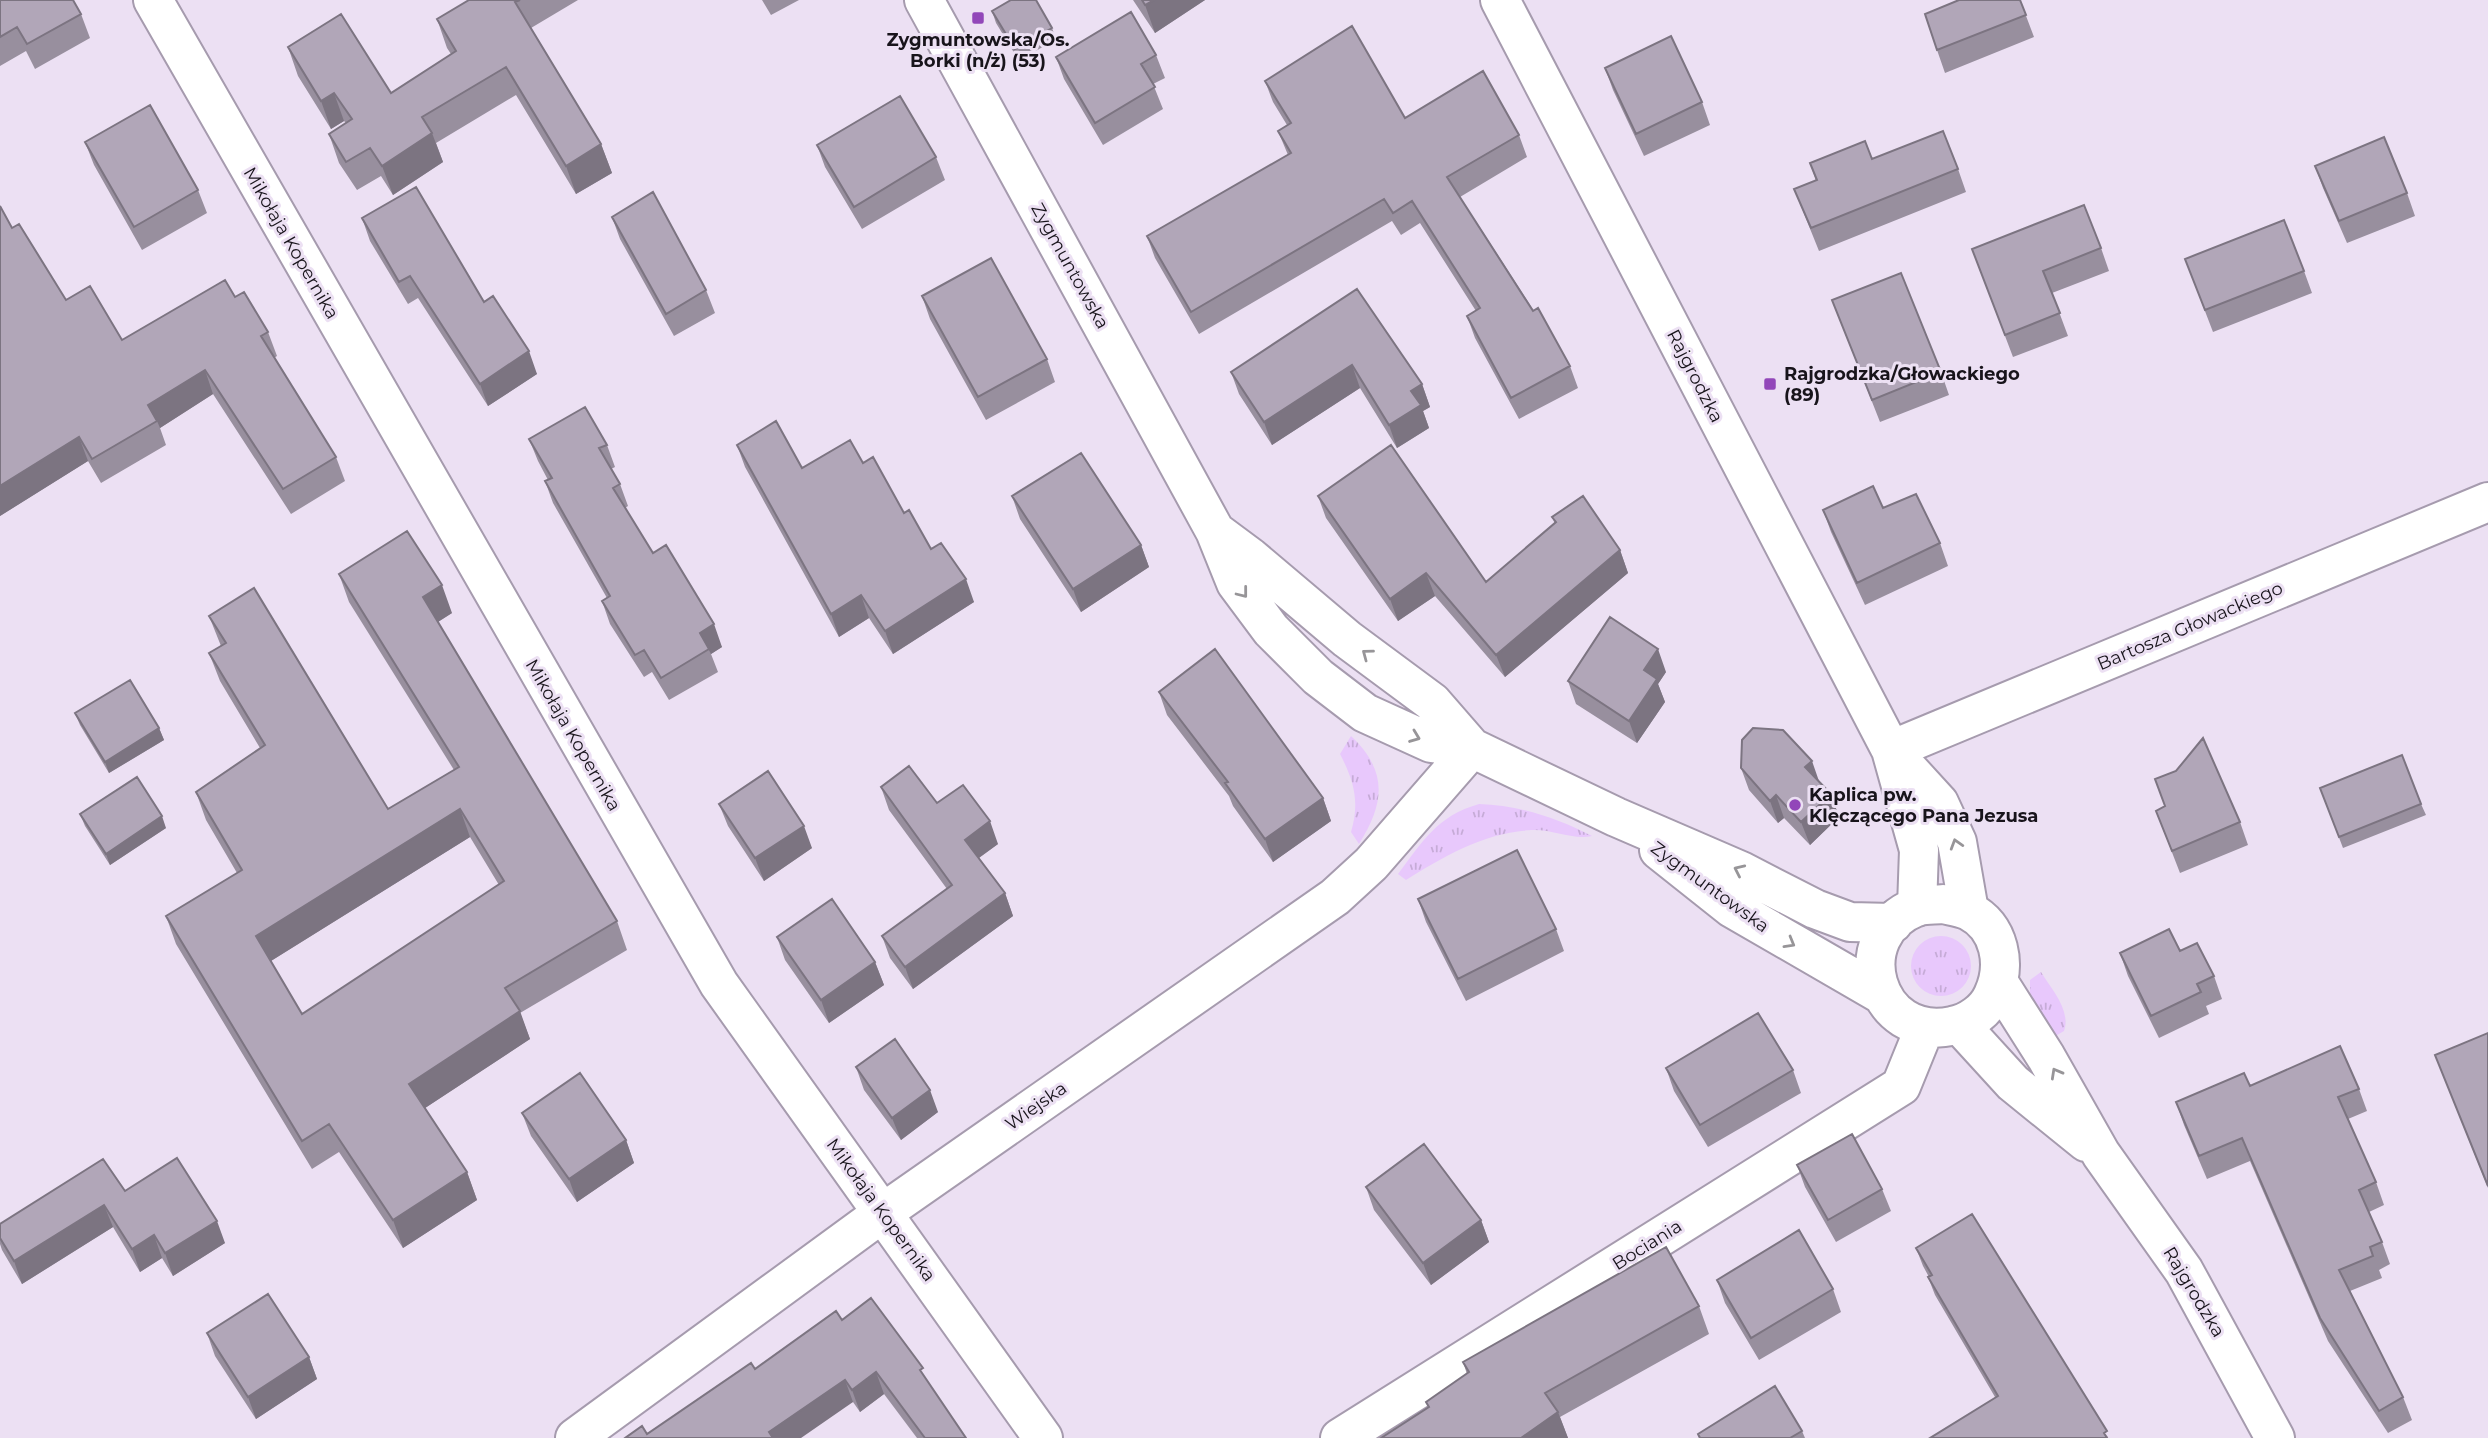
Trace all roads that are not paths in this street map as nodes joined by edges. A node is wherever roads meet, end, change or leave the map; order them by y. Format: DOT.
graph roads {
  1 [pos="153,0"];
  2 [pos="924,0"];
  3 [pos="1500,0"];
  4 [pos="2488,502"];
  5 [pos="1472,748"];
  6 [pos="1891,750"];
  7 [pos="1616,817"];
  8 [pos="1969,911"];
  9 [pos="1905,915"];
  10 [pos="1998,983"];
  11 [pos="1880,993"];
  12 [pos="1943,1026"];
  13 [pos="2101,1154"];
  14 [pos="881,1214"];
  15 [pos="575,1438"];
  16 [pos="1043,1438"];
  17 [pos="1340,1438"];
  18 [pos="2275,1438"];
  1 -- 14 [label="street, Mikołaja Kopernika"];
  2 -- 5 [label="street, Zygmuntowska"];
  3 -- 6 [label="street, Rajgrodzka"];
  4 -- 6 [label="street, Bartosza Głowackiego"];
  5 -- 7 [label="street, Zygmuntowska"];
  5 -- 14 [label="street, Wiejska"];
  8 -- 6 [label="street, Rajgrodzka, one-way"];
  6 -- 9 [label="street, Rajgrodzka"];
  9 -- 7 [label="street, Zygmuntowska, one-way"];
  7 -- 11 [label="street, Zygmuntowska, one-way"];
  8 -- 9 [label="street"];
  8 -- 10 [label="street"];
  9 -- 11 [label="street"];
  10 -- 12 [label="street"];
  13 -- 10 [label="street, Rajgrodzka, one-way"];
  11 -- 12 [label="street"];
  12 -- 13 [label="street, Rajgrodzka"];
  12 -- 17 [label="street, Bociania"];
  13 -- 18 [label="street, Rajgrodzka"];
  14 -- 15 [label="street, Wiejska"];
  14 -- 16 [label="street, Mikołaja Kopernika"];
}
